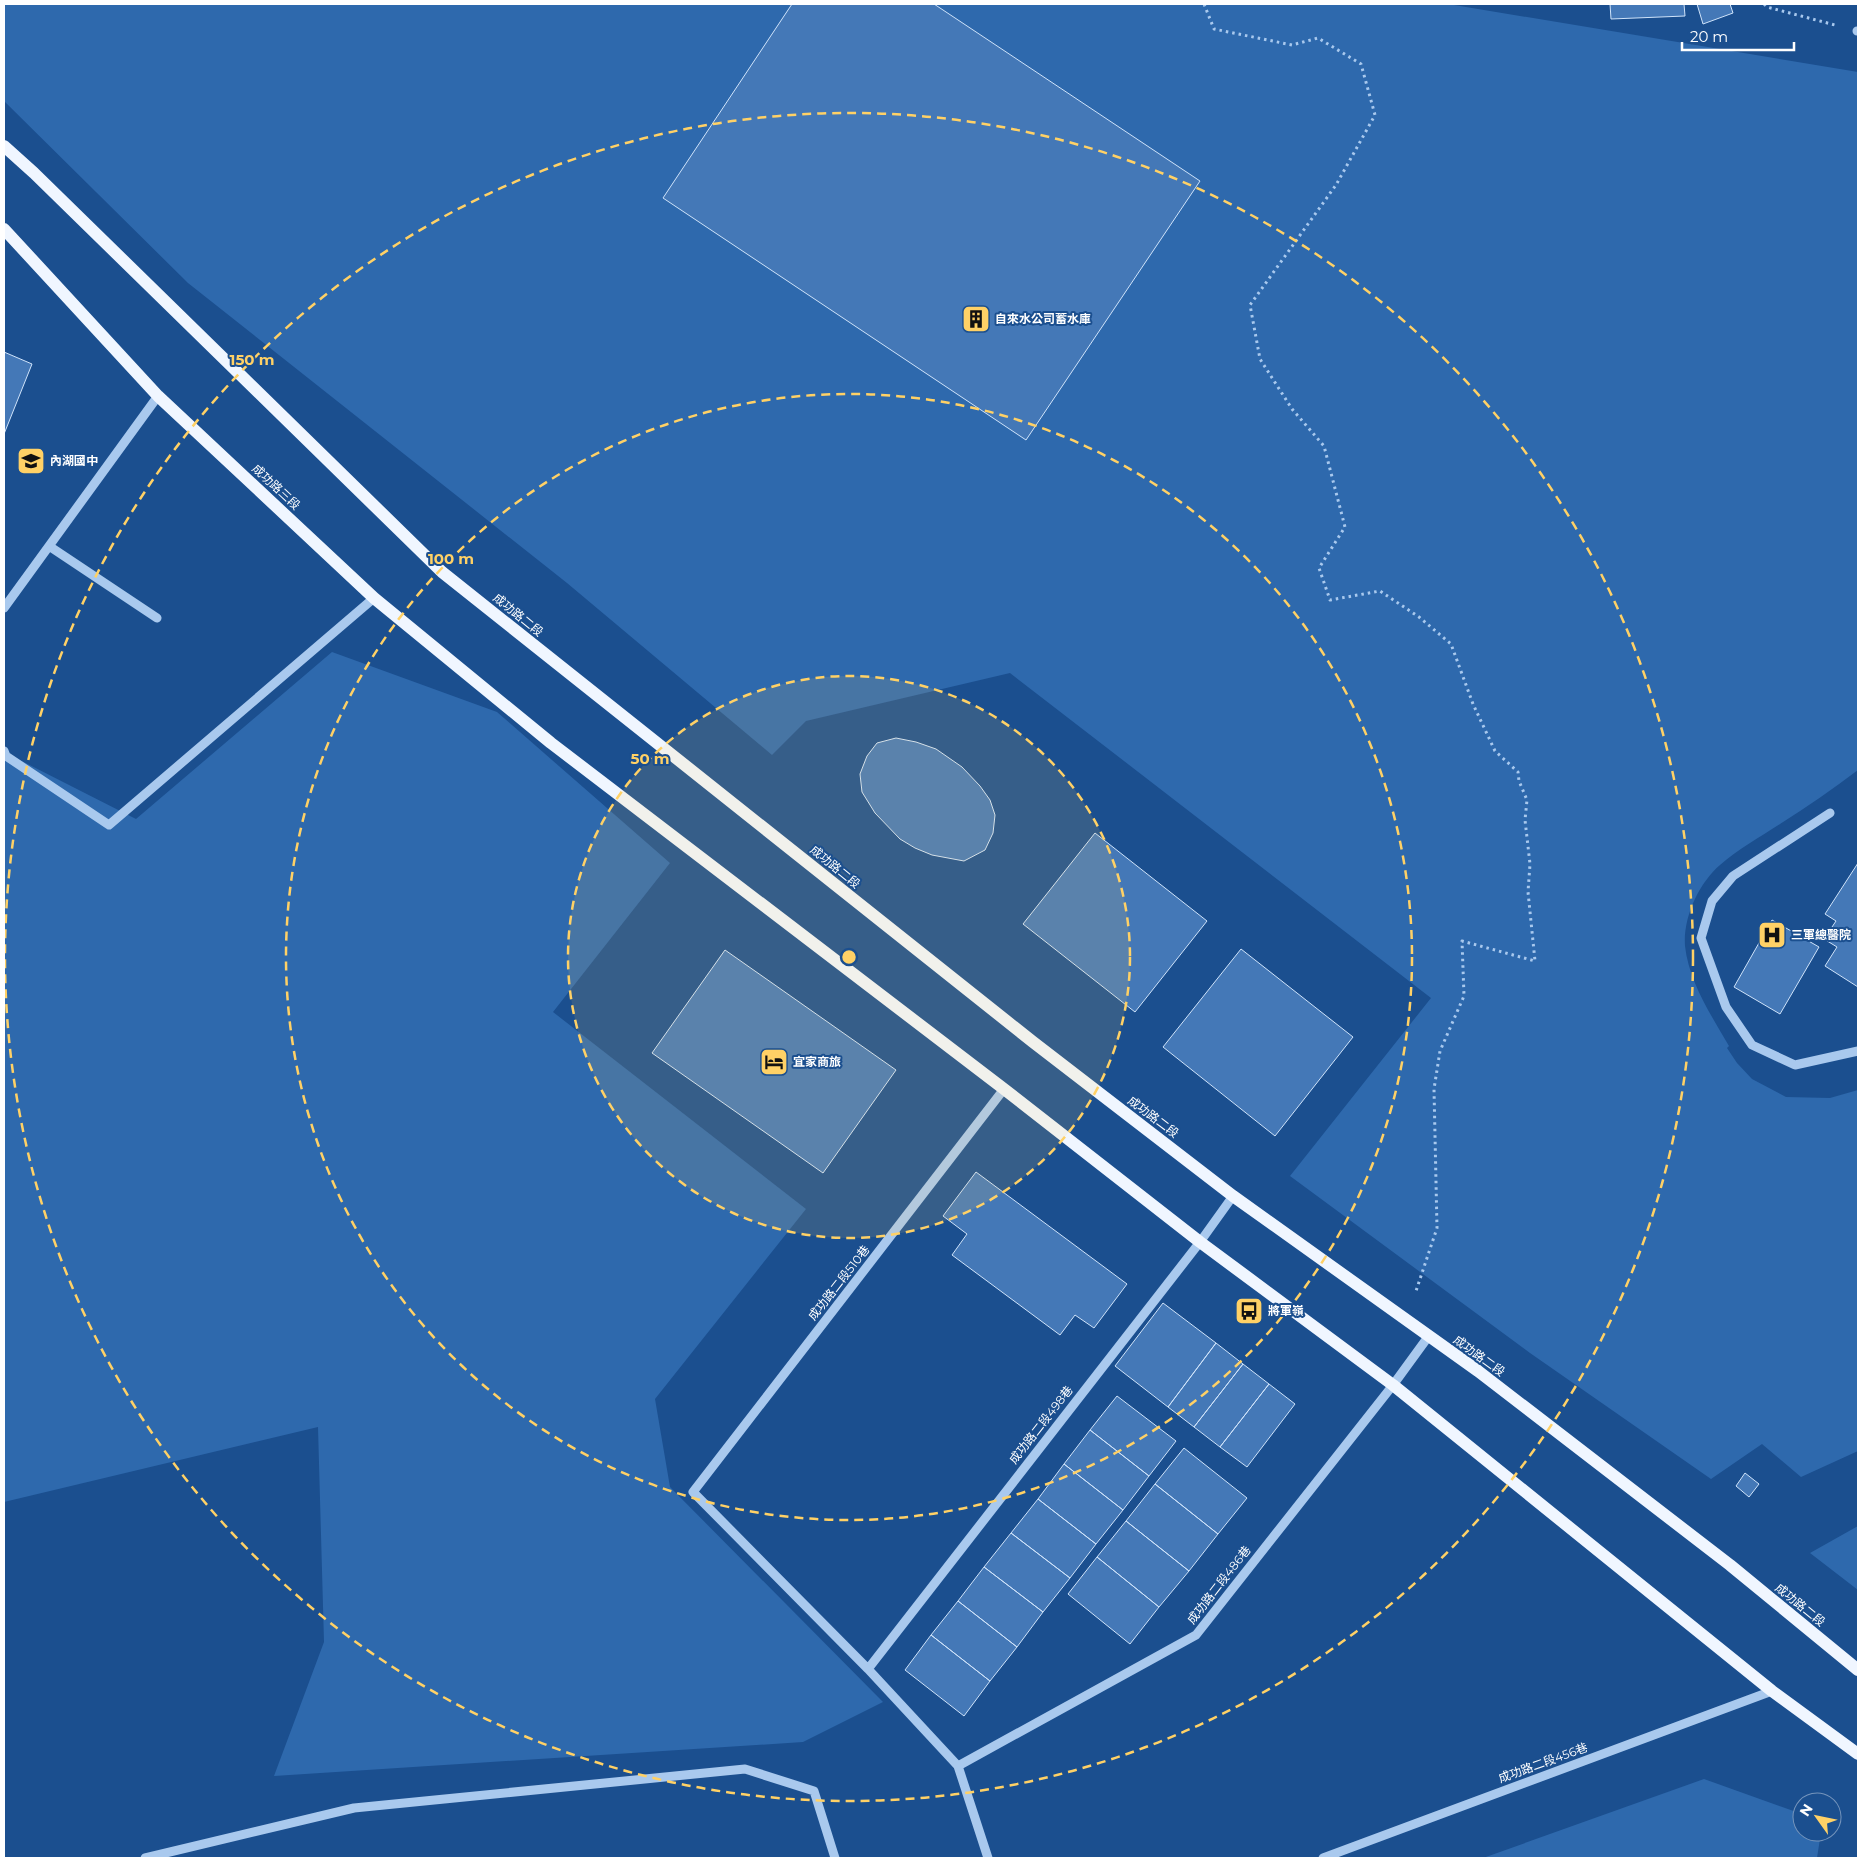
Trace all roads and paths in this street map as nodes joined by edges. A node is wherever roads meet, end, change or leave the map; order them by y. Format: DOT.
graph roads {
  1 [pos="1204,4"];
  2 [pos="1764,4"];
  3 [pos="1858,31"];
  4 [pos="4,146"];
  5 [pos="4,229"];
  6 [pos="158,396"];
  7 [pos="49,546"];
  8 [pos="374,598"];
  9 [pos="4,608"];
  10 [pos="157,618"];
  11 [pos="4,751"];
  12 [pos="1830,814"];
  13 [pos="1858,1051"];
  14 [pos="1004,1089"];
  15 [pos="1233,1196"];
  16 [pos="1200,1242"];
  17 [pos="1406,1321"];
  18 [pos="1428,1337"];
  19 [pos="1393,1385"];
  20 [pos="868,1669"];
  21 [pos="1858,1670"];
  22 [pos="1772,1691"];
  23 [pos="1858,1754"];
  24 [pos="958,1766"];
  25 [pos="145,1858"];
  26 [pos="835,1858"];
  27 [pos="988,1858"];
  28 [pos="1323,1858"];
  1 -- 17 [label="path"];
  2 -- 3 [label="path"];
  4 -- 15 [label="main road, 成功路二段"];
  5 -- 6 [label="main road, 成功路三段"];
  6 -- 7 [label="street"];
  6 -- 8 [label="main road, 成功路三段"];
  7 -- 9 [label="street"];
  7 -- 10 [label="street"];
  8 -- 11 [label="street"];
  8 -- 14 [label="main road, 成功路三段"];
  12 -- 13 [label="street"];
  14 -- 16 [label="main road"];
  14 -- 20 [label="street, 成功路二段510巷"];
  15 -- 16 [label="street, 成功路二段498巷"];
  15 -- 17 [label="main road, 成功路二段"];
  16 -- 19 [label="main road"];
  16 -- 20 [label="street, 成功路二段498巷"];
  17 -- 18 [label="main road, 成功路二段"];
  18 -- 19 [label="street, 成功路二段486巷"];
  18 -- 21 [label="main road, 成功路二段"];
  19 -- 22 [label="main road"];
  19 -- 24 [label="street, 成功路二段486巷"];
  20 -- 24 [label="street"];
  22 -- 23 [label="main road"];
  22 -- 28 [label="street, 成功路二段456巷"];
  24 -- 27 [label="street"];
  25 -- 26 [label="street"];
}
